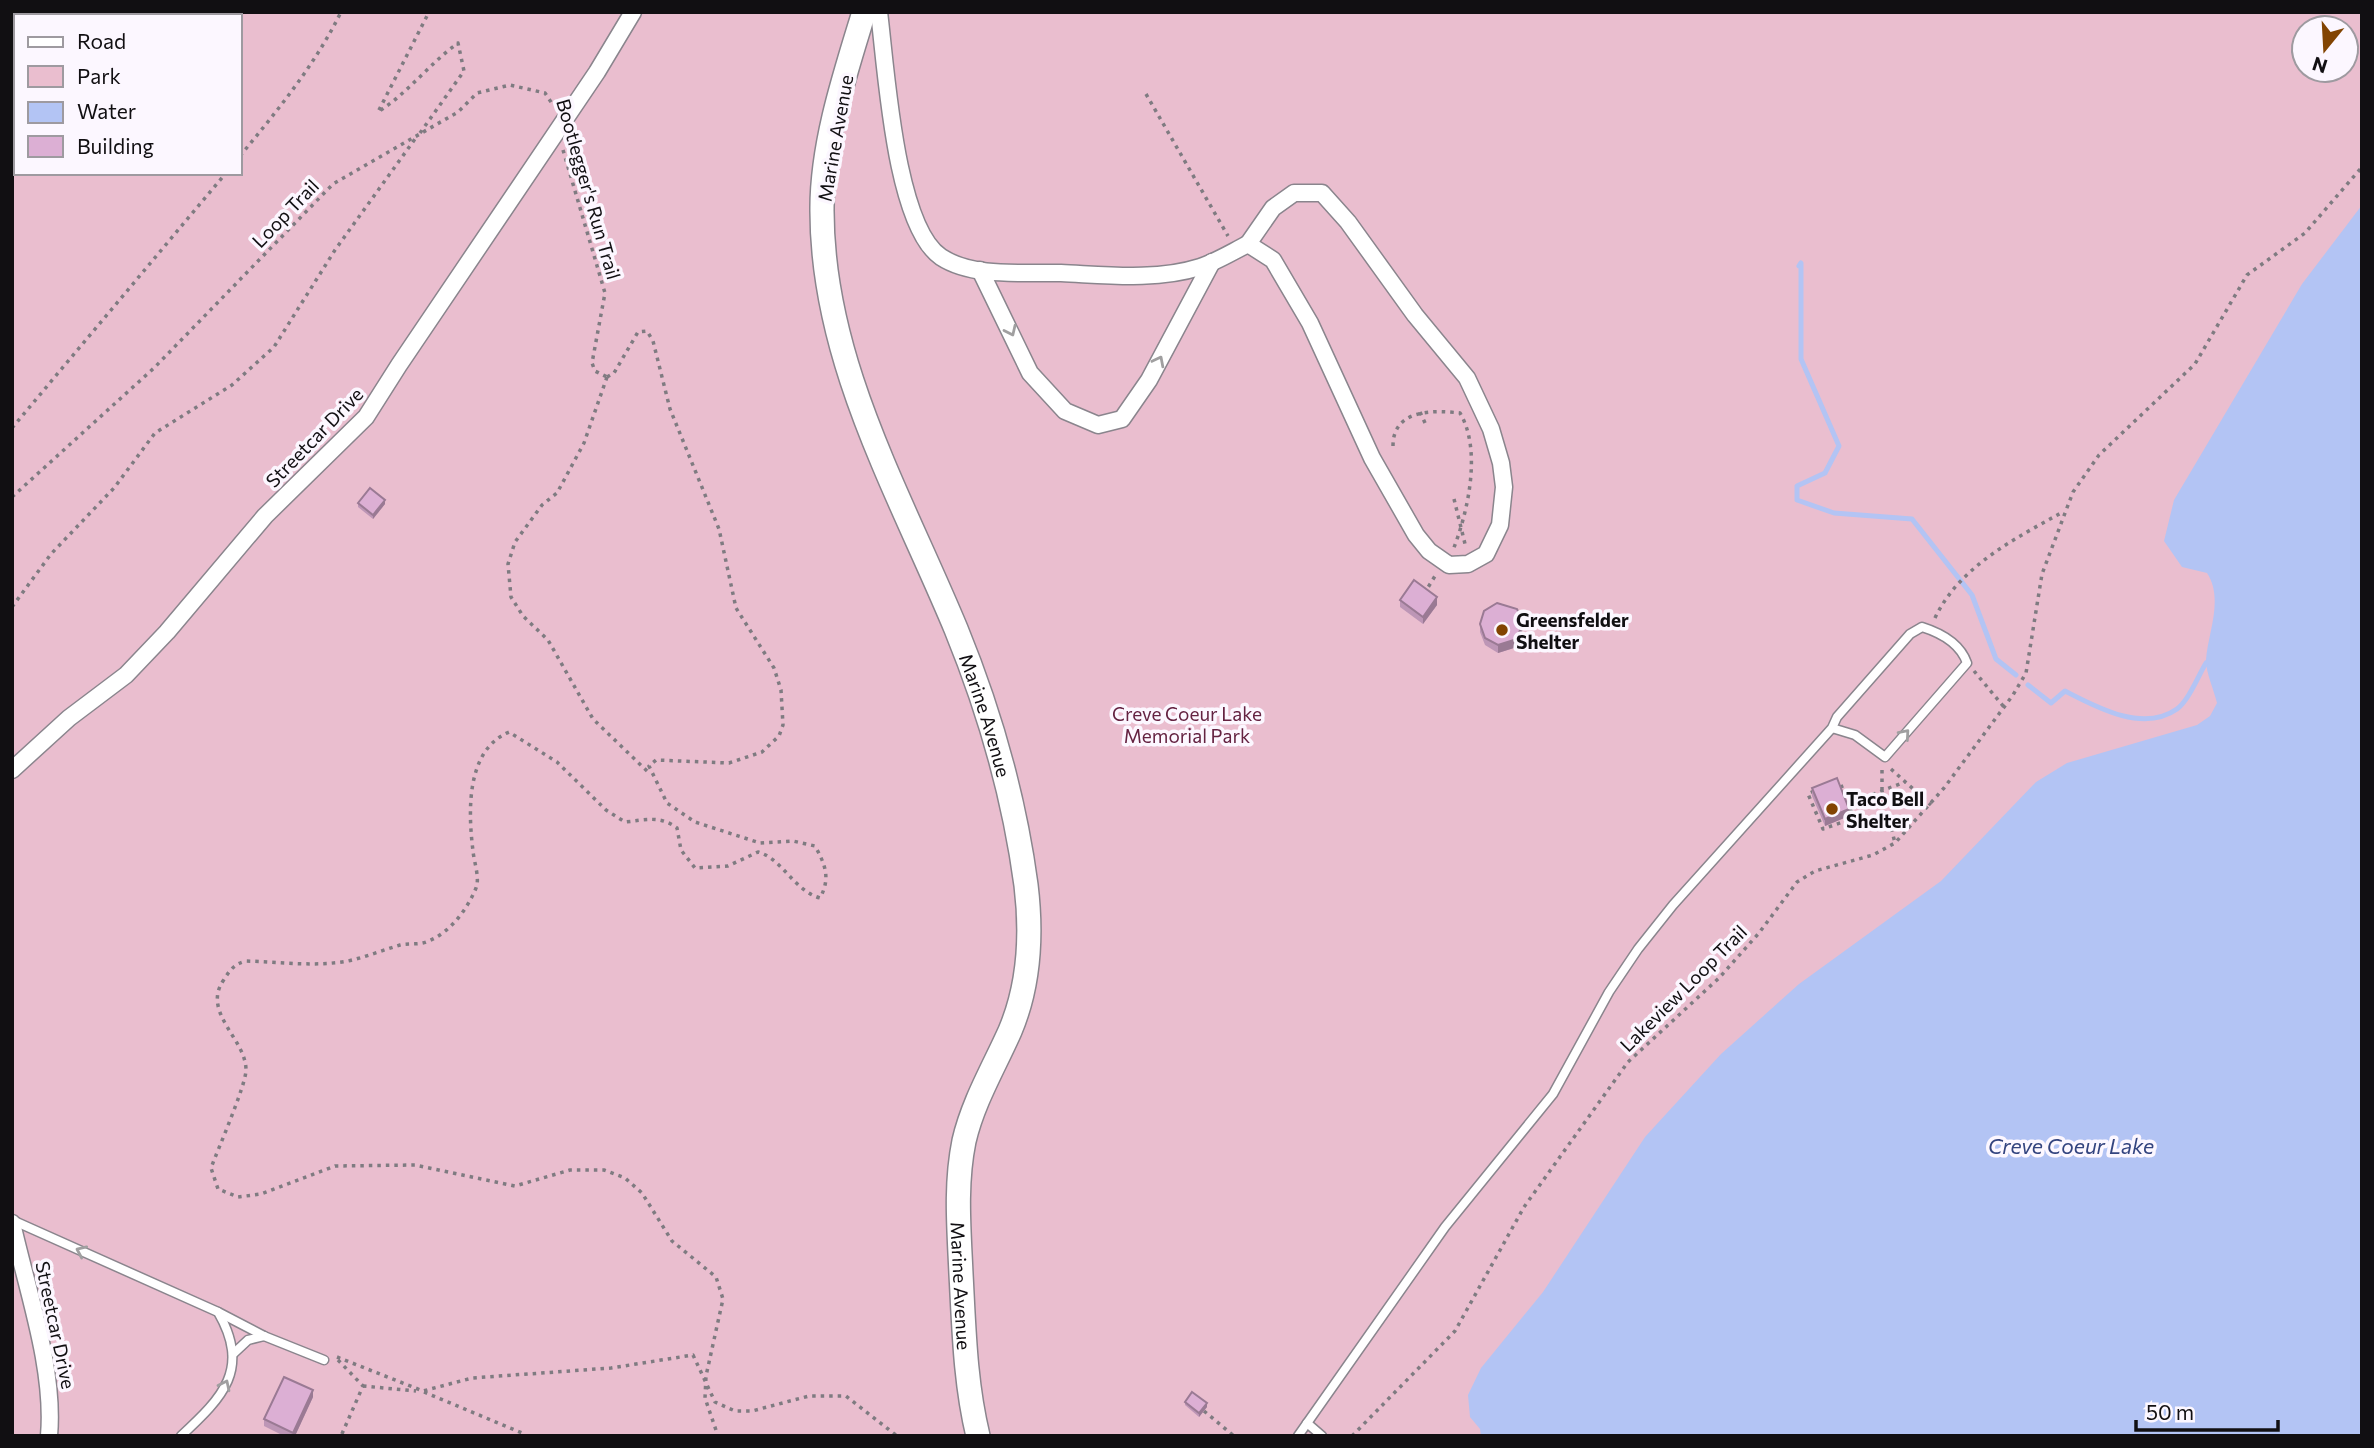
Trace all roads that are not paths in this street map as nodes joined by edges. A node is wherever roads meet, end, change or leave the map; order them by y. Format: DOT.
graph roads {
  1 [pos="633,12"];
  2 [pos="863,12"];
  3 [pos="879,12"];
  4 [pos="1242,247"];
  5 [pos="1212,262"];
  6 [pos="980,270"];
  7 [pos="1832,728"];
  8 [pos="12,770"];
  9 [pos="12,1222"];
  10 [pos="218,1312"];
  11 [pos="264,1336"];
  12 [pos="233,1354"];
  13 [pos="324,1360"];
  14 [pos="1307,1423"];
  15 [pos="49,1436"];
  16 [pos="181,1436"];
  17 [pos="978,1436"];
  18 [pos="1298,1436"];
  19 [pos="1322,1436"];
  1 -- 8 [label="street, Streetcar Drive"];
  2 -- 17 [label="main road, Marine Avenue"];
  3 -- 6 [label="street"];
  4 -- 4 [label="street"];
  4 -- 5 [label="street"];
  5 -- 6 [label="street"];
  6 -- 5 [label="street, one-way"];
  7 -- 7 [label="lane, one-way"];
  7 -- 14 [label="lane"];
  10 -- 9 [label="lane, one-way"];
  9 -- 15 [label="street, Streetcar Drive"];
  10 -- 11 [label="lane"];
  10 -- 12 [label="lane"];
  11 -- 12 [label="lane"];
  11 -- 13 [label="lane"];
  16 -- 12 [label="lane, one-way"];
  14 -- 18 [label="lane"];
  14 -- 19 [label="lane"];
}
